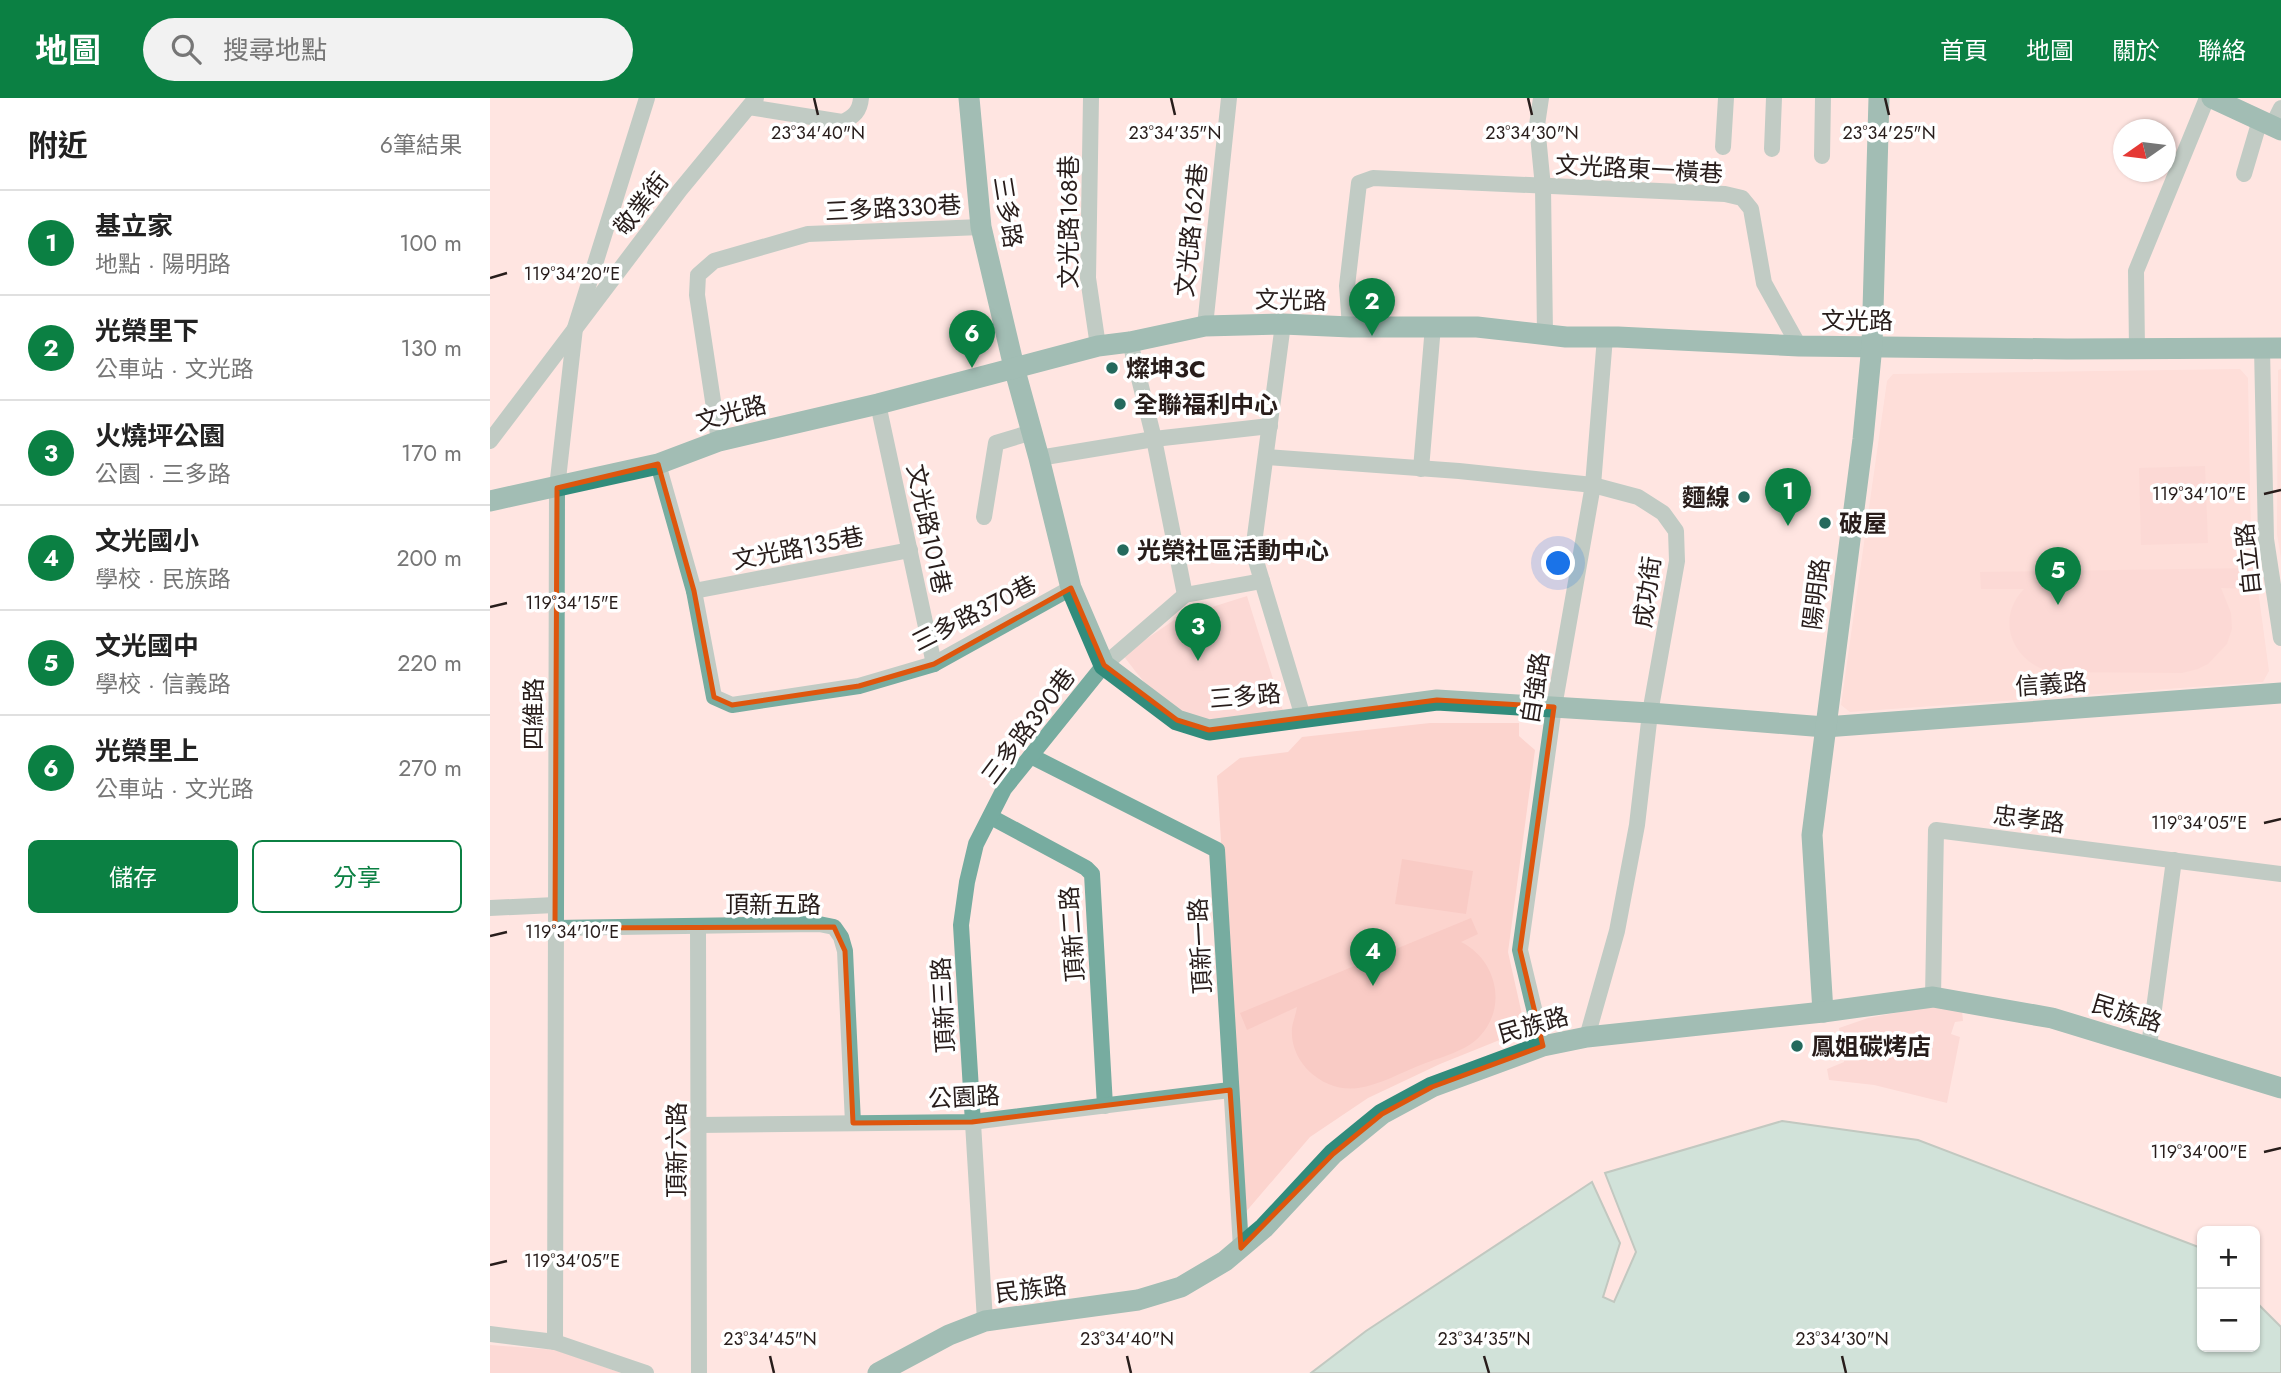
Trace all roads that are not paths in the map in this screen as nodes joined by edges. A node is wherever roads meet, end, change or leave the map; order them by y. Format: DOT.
graph roads {
  1 [pos="647,98"];
  2 [pos="861,98"];
  3 [pos="969,98"];
  4 [pos="1091,98"];
  5 [pos="1229,98"];
  6 [pos="1541,98"];
  7 [pos="1726,98"];
  8 [pos="1774,98"];
  9 [pos="1823,98"];
  10 [pos="1880,98"];
  11 [pos="2207,98"];
  12 [pos="2212,98"];
  13 [pos="752,102"];
  14 [pos="2273,121"];
  15 [pos="1723,147"];
  16 [pos="1772,149"];
  17 [pos="1822,156"];
  18 [pos="2244,174"];
  19 [pos="1543,187"];
  20 [pos="981,227"];
  21 [pos="1283,324"];
  22 [pos="1205,326"];
  23 [pos="1433,326"];
  24 [pos="1349,327"];
  25 [pos="575,328"];
  26 [pos="1545,334"];
  27 [pos="1605,337"];
  28 [pos="1130,342"];
  29 [pos="1872,345"];
  30 [pos="1098,346"];
  31 [pos="1798,346"];
  32 [pos="2272,348"];
  33 [pos="2137,349"];
  34 [pos="1014,367"];
  35 [pos="878,404"];
  36 [pos="1270,426"];
  37 [pos="1032,432"];
  38 [pos="1154,439"];
  39 [pos="490,440"];
  40 [pos="719,442"];
  41 [pos="1265,457"];
  42 [pos="1039,458"];
  43 [pos="657,464"];
  44 [pos="1421,468"];
  45 [pos="1593,485"];
  46 [pos="557,488"];
  47 [pos="490,502"];
  48 [pos="984,517"];
  49 [pos="910,550"];
  50 [pos="1262,582"];
  51 [pos="1071,587"];
  52 [pos="694,592"];
  53 [pos="1185,595"];
  54 [pos="2281,638"];
  55 [pos="934,664"];
  56 [pos="1104,666"];
  57 [pos="2281,693"];
  58 [pos="1554,707"];
  59 [pos="1650,713"];
  60 [pos="1303,717"];
  61 [pos="1825,727"];
  62 [pos="1031,756"];
  63 [pos="991,817"];
  64 [pos="2174,860"];
  65 [pos="2281,874"];
  66 [pos="555,905"];
  67 [pos="490,908"];
  68 [pos="698,926"];
  69 [pos="555,928"];
  70 [pos="1933,997"];
  71 [pos="1822,1012"];
  72 [pos="1587,1037"];
  73 [pos="1543,1046"];
  74 [pos="2149,1046"];
  75 [pos="2281,1088"];
  76 [pos="1230,1090"];
  77 [pos="1105,1106"];
  78 [pos="972,1122"];
  79 [pos="853,1123"];
  80 [pos="699,1125"];
  81 [pos="1241,1248"];
  82 [pos="985,1321"];
  83 [pos="490,1334"];
  84 [pos="555,1342"];
  85 [pos="646,1373"];
  86 [pos="699,1373"];
  87 [pos="878,1373"];
  1 -- 25 [label="street, 四維路"];
  2 -- 13 [label="street"];
  3 -- 20 [label="street, 三多路"];
  4 -- 30 [label="street, 文光路168巷"];
  5 -- 22 [label="street, 文光路162巷"];
  6 -- 19 [label="street"];
  7 -- 15 [label="street"];
  8 -- 16 [label="street"];
  9 -- 17 [label="street"];
  10 -- 29 [label="street, 陽明路"];
  11 -- 33 [label="street"];
  12 -- 14 [label="street"];
  13 -- 25 [label="street, 敬業街"];
  14 -- 18 [label="street"];
  19 -- 24 [label="street, 文光路東一橫巷"];
  19 -- 26 [label="street"];
  19 -- 31 [label="street, 文光路東一橫巷"];
  20 -- 34 [label="street, 三多路"];
  20 -- 40 [label="street, 三多路330巷"];
  21 -- 22 [label="street, 文光路"];
  21 -- 24 [label="street, 文光路"];
  21 -- 36 [label="street"];
  22 -- 28 [label="street, 文光路"];
  23 -- 24 [label="street, 文光路"];
  23 -- 26 [label="street, 文光路"];
  23 -- 44 [label="street"];
  25 -- 39 [label="street, 敬業街"];
  25 -- 46 [label="street, 四維路"];
  26 -- 27 [label="street, 文光路"];
  27 -- 31 [label="street, 文光路"];
  27 -- 45 [label="street, 自強路"];
  28 -- 30 [label="street, 文光路"];
  28 -- 38 [label="street"];
  29 -- 31 [label="street, 文光路"];
  29 -- 33 [label="street, 文光路"];
  29 -- 61 [label="street, 陽明路"];
  30 -- 34 [label="street, 文光路"];
  32 -- 33 [label="street, 文光路"];
  32 -- 54 [label="street, 自立路"];
  34 -- 35 [label="street, 文光路"];
  34 -- 37 [label="street, 三多路"];
  35 -- 40 [label="street, 文光路"];
  35 -- 49 [label="street, 文光路101巷"];
  36 -- 38 [label="street"];
  36 -- 41 [label="street"];
  37 -- 42 [label="street, 三多路"];
  37 -- 48 [label="street"];
  38 -- 42 [label="street"];
  38 -- 53 [label="street"];
  40 -- 43 [label="street, 文光路"];
  41 -- 44 [label="street, 成功街"];
  41 -- 50 [label="street"];
  42 -- 51 [label="street, 三多路"];
  43 -- 46 [label="street, 文光路"];
  43 -- 52 [label="street"];
  44 -- 45 [label="street, 成功街"];
  45 -- 58 [label="street, 自強路"];
  45 -- 59 [label="street, 成功街"];
  46 -- 47 [label="street, 文光路"];
  46 -- 66 [label="street, 四維路"];
  49 -- 52 [label="street, 文光路135巷"];
  49 -- 55 [label="street, 文光路101巷"];
  50 -- 53 [label="street"];
  50 -- 60 [label="street"];
  51 -- 55 [label="street, 三多路370巷"];
  51 -- 56 [label="street, 三多路"];
  52 -- 55 [label="street, 三多路370巷"];
  53 -- 56 [label="street, 三多路390巷"];
  56 -- 60 [label="street, 三多路"];
  56 -- 62 [label="street, 三多路390巷"];
  57 -- 61 [label="street, 信義路"];
  58 -- 59 [label="street, 三多路"];
  58 -- 60 [label="street, 三多路"];
  58 -- 73 [label="street, 自強路"];
  59 -- 61 [label="street, 三多路"];
  59 -- 72 [label="street, 成功街"];
  61 -- 71 [label="street, 陽明路"];
  62 -- 63 [label="street, 三多路390巷"];
  62 -- 76 [label="street, 頂新一路"];
  63 -- 77 [label="street, 頂新二路"];
  63 -- 78 [label="street, 頂新三路"];
  64 -- 65 [label="street, 忠孝路"];
  64 -- 70 [label="street, 忠孝路"];
  64 -- 74 [label="street"];
  66 -- 67 [label="street"];
  66 -- 69 [label="street, 四維路"];
  68 -- 69 [label="street, 頂新五路"];
  68 -- 79 [label="street, 頂新五路"];
  68 -- 80 [label="street, 頂新六路"];
  69 -- 84 [label="street, 四維路"];
  70 -- 71 [label="street, 民族路"];
  70 -- 74 [label="street, 民族路"];
  71 -- 72 [label="street, 民族路"];
  72 -- 73 [label="street, 民族路"];
  73 -- 81 [label="street, 民族路"];
  74 -- 75 [label="street, 民族路"];
  76 -- 77 [label="street, 公園路"];
  76 -- 81 [label="street, 頂新一路"];
  77 -- 78 [label="street, 公園路"];
  78 -- 79 [label="street, 公園路"];
  78 -- 82 [label="street, 頂新三路"];
  79 -- 80 [label="street, 公園路"];
  80 -- 86 [label="street, 頂新六路"];
  81 -- 82 [label="street, 民族路"];
  82 -- 87 [label="street, 民族路"];
  83 -- 84 [label="street"];
  84 -- 85 [label="street"];
}
